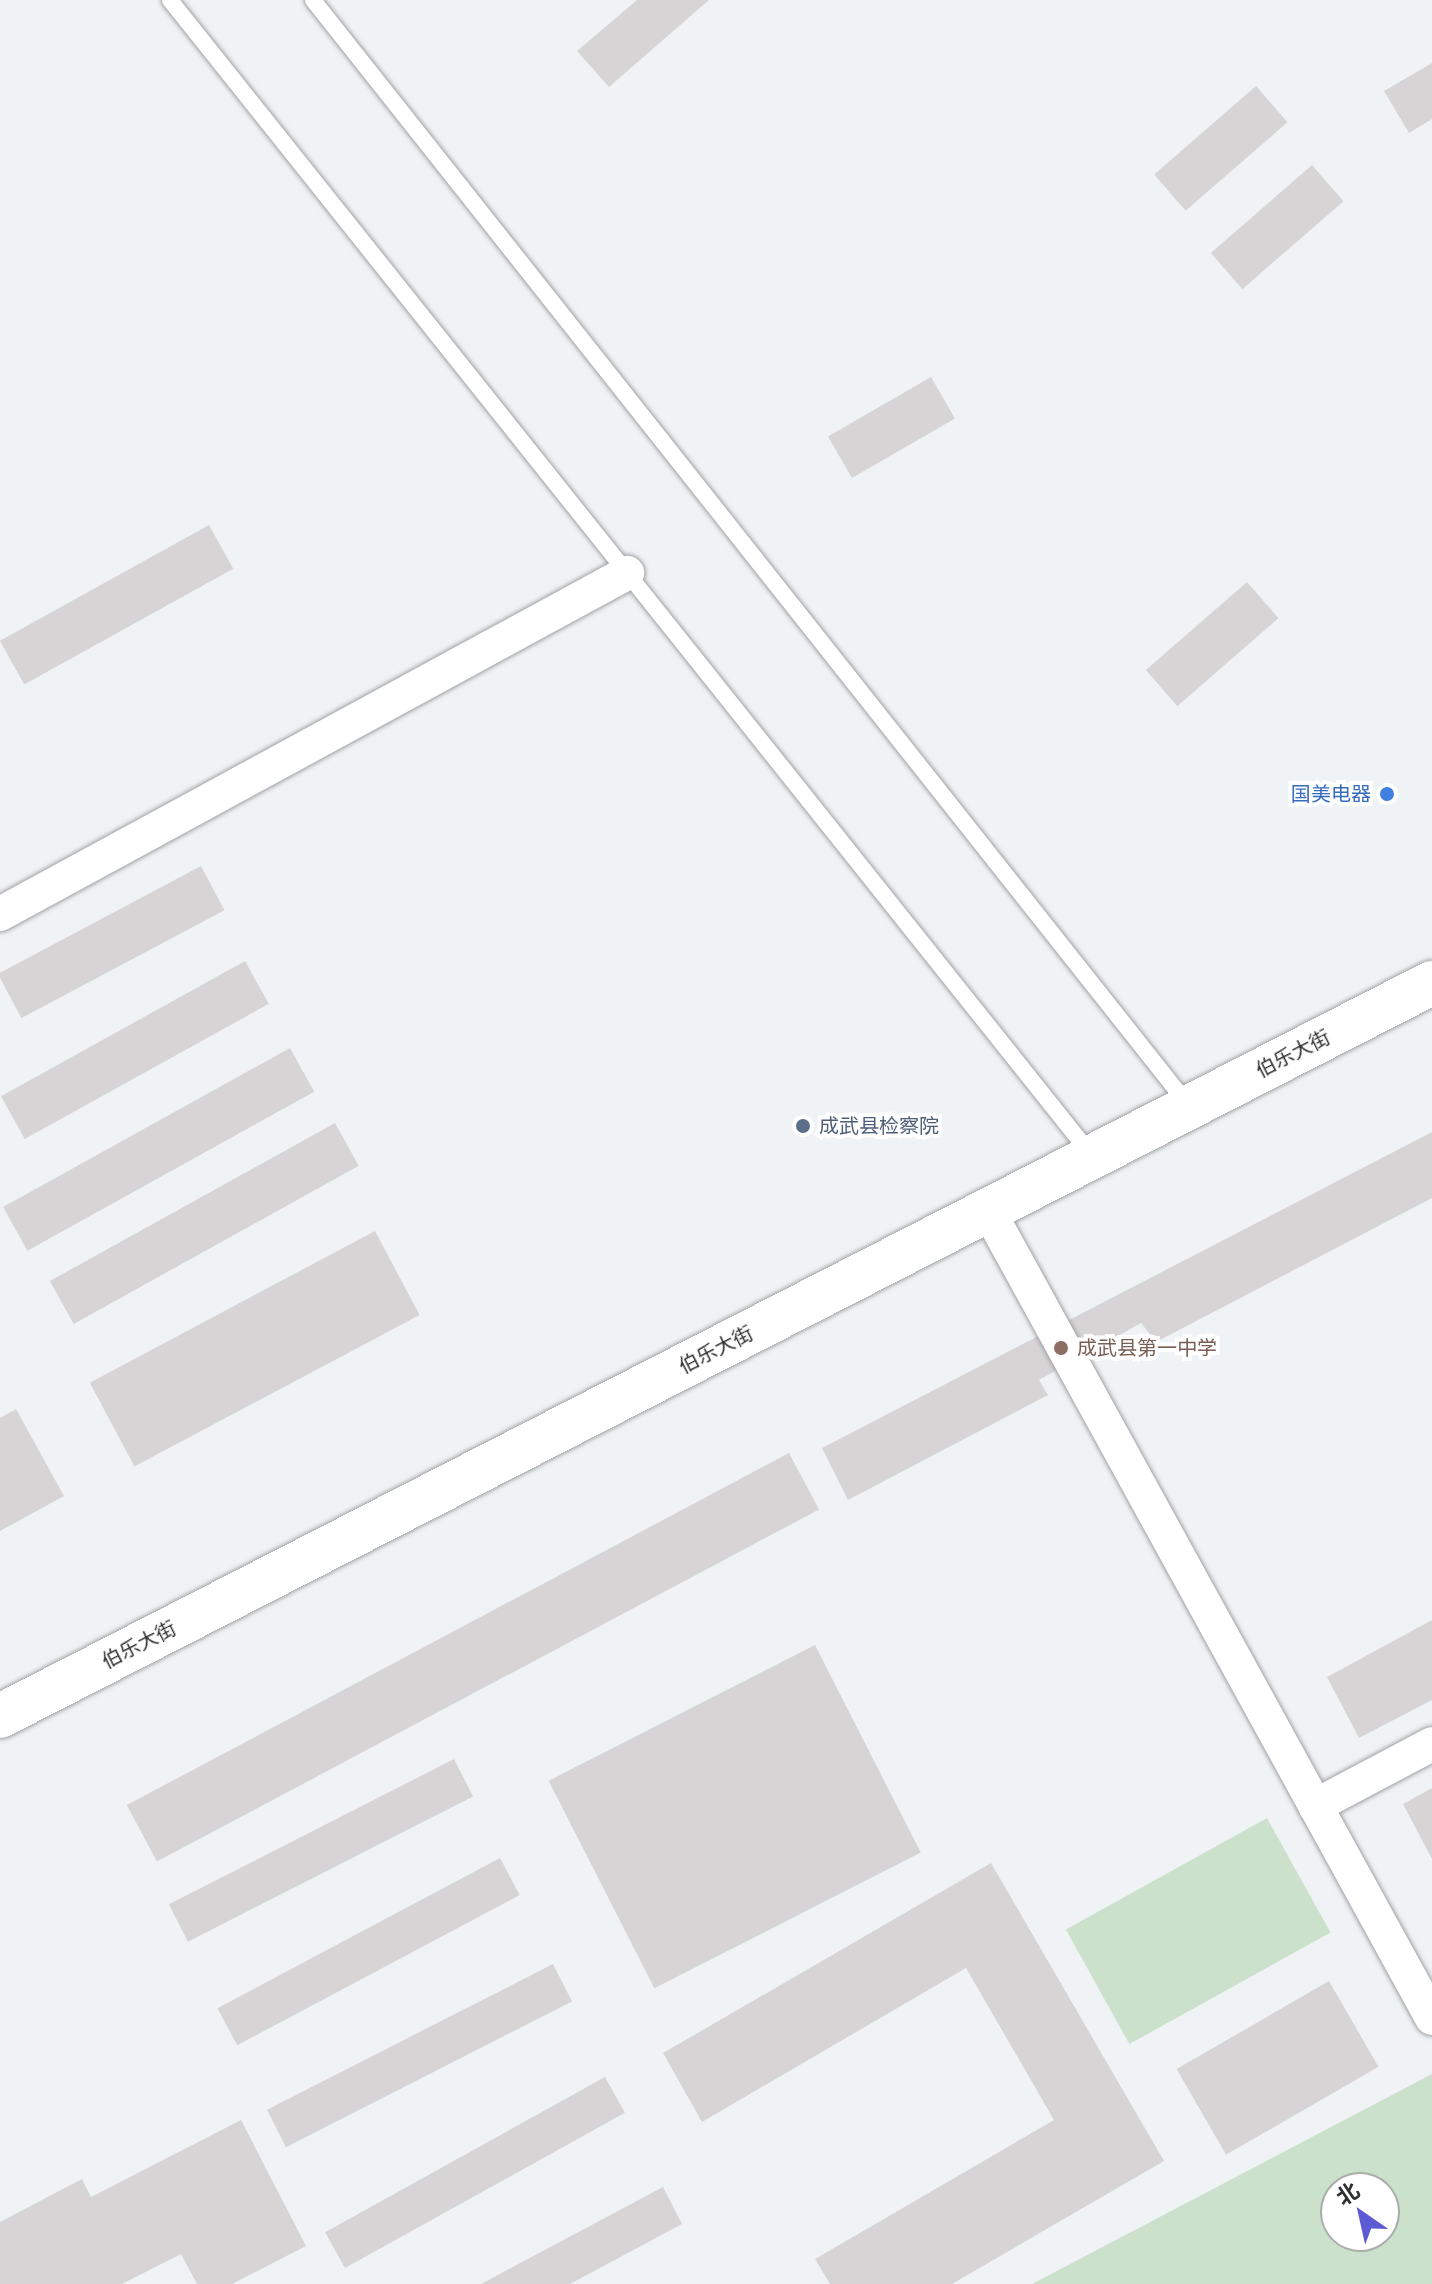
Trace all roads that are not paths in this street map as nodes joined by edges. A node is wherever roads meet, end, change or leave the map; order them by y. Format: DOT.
graph roads {
  1 [pos="170,0"];
  2 [pos="313,0"];
  3 [pos="627,573"];
  4 [pos="0,914"];
  5 [pos="1432,983"];
  6 [pos="1190,1107"];
  7 [pos="1093,1157"];
  8 [pos="988,1210"];
  9 [pos="0,1716"];
  10 [pos="1432,1744"];
  11 [pos="1315,1806"];
  12 [pos="1432,2018"];
  1 -- 3 [label="lane"];
  2 -- 6 [label="lane"];
  3 -- 4 [label="street"];
  3 -- 7 [label="lane"];
  5 -- 6 [label="main road, 伯乐大街"];
  6 -- 7 [label="main road, 伯乐大街"];
  7 -- 8 [label="main road, 伯乐大街"];
  8 -- 9 [label="main road, 伯乐大街"];
  8 -- 11 [label="street"];
  10 -- 11 [label="street"];
  11 -- 12 [label="street"];
}
